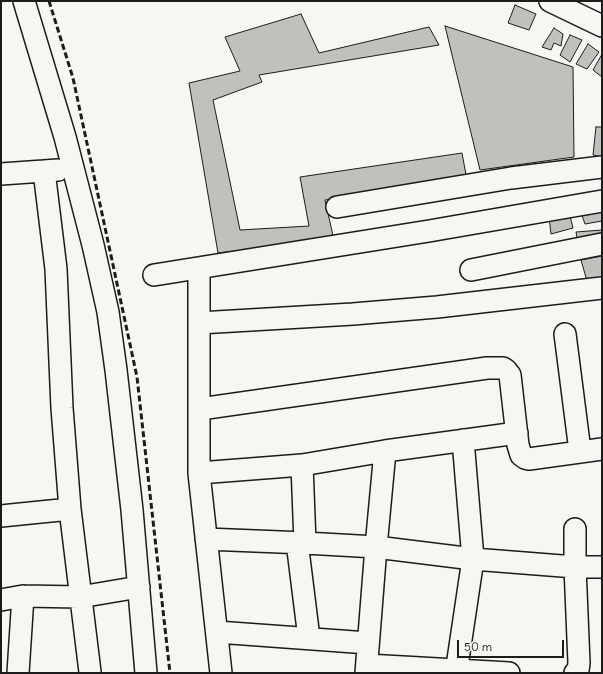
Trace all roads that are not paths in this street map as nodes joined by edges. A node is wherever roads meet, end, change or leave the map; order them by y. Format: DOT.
graph roads {
  1 [pos="24,1"];
  2 [pos="550,1"];
  3 [pos="602,26"];
  4 [pos="602,167"];
  5 [pos="73,168"];
  6 [pos="44,171"];
  7 [pos="1,174"];
  8 [pos="602,201"];
  9 [pos="337,207"];
  10 [pos="602,244"];
  11 [pos="199,269"];
  12 [pos="471,270"];
  13 [pos="154,275"];
  14 [pos="602,288"];
  15 [pos="199,323"];
  16 [pos="565,334"];
  17 [pos="200,409"];
  18 [pos="517,434"];
  19 [pos="463,440"];
  20 [pos="602,449"];
  21 [pos="385,451"];
  22 [pos="580,451"];
  23 [pos="302,465"];
  24 [pos="199,474"];
  25 [pos="70,509"];
  26 [pos="1,516"];
  27 [pos="575,529"];
  28 [pos="206,539"];
  29 [pos="301,542"];
  30 [pos="376,547"];
  31 [pos="473,559"];
  32 [pos="575,567"];
  33 [pos="602,567"];
  34 [pos="139,587"];
  35 [pos="23,596"];
  36 [pos="80,597"];
  37 [pos="1,600"];
  38 [pos="217,632"];
  39 [pos="310,638"];
  40 [pos="368,642"];
  41 [pos="366,669"];
  42 [pos="456,671"];
  43 [pos="1,672"];
  44 [pos="90,672"];
  45 [pos="9,673"];
  46 [pos="18,673"];
  47 [pos="146,673"];
  48 [pos="221,673"];
  49 [pos="509,673"];
  50 [pos="576,673"];
  1 -- 5 [label="street"];
  2 -- 3 [label="street"];
  4 -- 9 [label="street"];
  5 -- 6 [label="street"];
  5 -- 34 [label="street"];
  6 -- 7 [label="street"];
  6 -- 25 [label="street"];
  8 -- 11 [label="street"];
  10 -- 12 [label="street"];
  11 -- 13 [label="street"];
  11 -- 15 [label="street"];
  14 -- 15 [label="street"];
  15 -- 17 [label="street"];
  16 -- 22 [label="street"];
  17 -- 18 [label="street"];
  17 -- 24 [label="street"];
  18 -- 19 [label="street"];
  18 -- 22 [label="street"];
  19 -- 21 [label="street"];
  19 -- 31 [label="street"];
  20 -- 22 [label="street"];
  21 -- 23 [label="street"];
  21 -- 30 [label="street"];
  23 -- 24 [label="street"];
  23 -- 29 [label="street"];
  24 -- 28 [label="street"];
  25 -- 26 [label="street"];
  25 -- 36 [label="street"];
  27 -- 32 [label="street"];
  28 -- 29 [label="street"];
  28 -- 38 [label="street"];
  29 -- 30 [label="street"];
  29 -- 39 [label="street"];
  30 -- 31 [label="street"];
  30 -- 40 [label="street"];
  31 -- 32 [label="street"];
  31 -- 42 [label="street"];
  32 -- 33 [label="street"];
  32 -- 50 [label="street"];
  34 -- 36 [label="street"];
  34 -- 47 [label="street"];
  35 -- 36 [label="street"];
  35 -- 37 [label="street"];
  35 -- 46 [label="street"];
  36 -- 44 [label="street"];
  38 -- 39 [label="street"];
  38 -- 48 [label="street"];
  39 -- 40 [label="street"];
  40 -- 41 [label="street"];
  41 -- 42 [label="street"];
  42 -- 49 [label="street"];
  43 -- 45 [label="street"];
}
